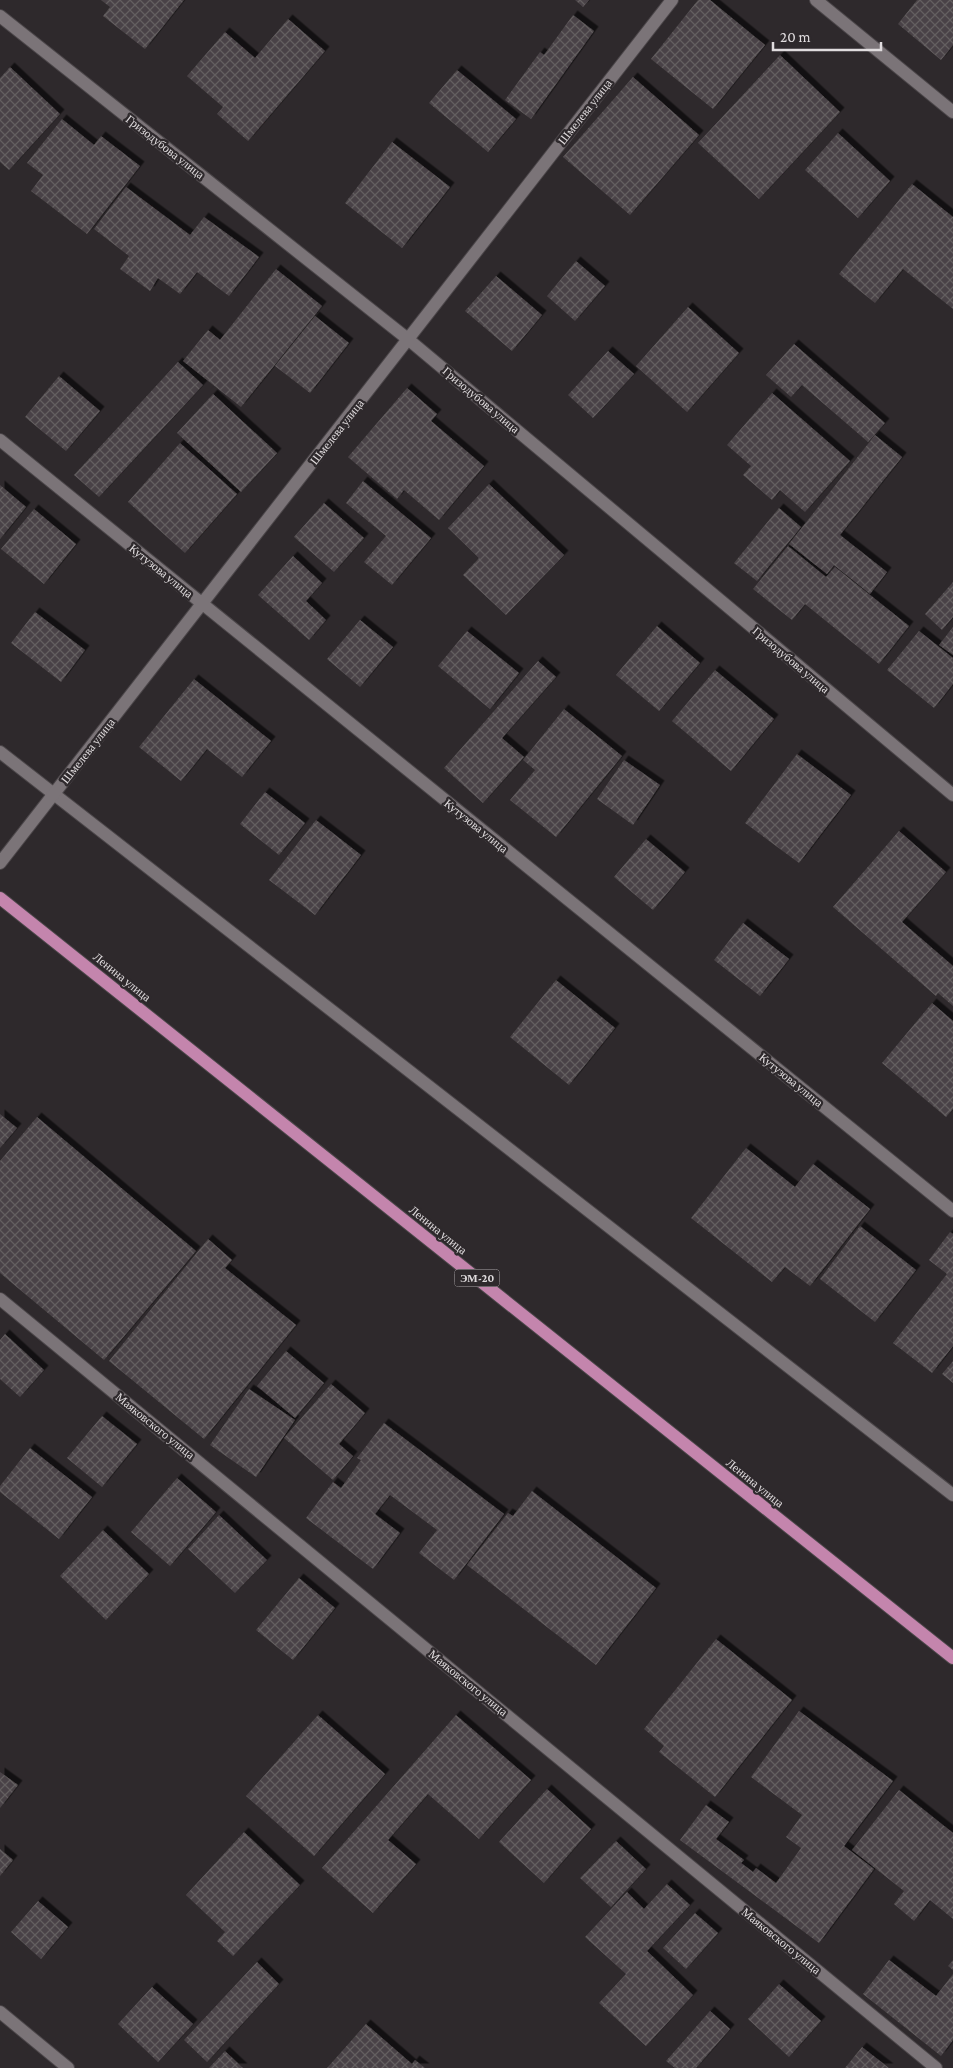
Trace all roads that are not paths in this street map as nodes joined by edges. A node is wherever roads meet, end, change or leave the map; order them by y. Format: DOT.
graph roads {
  1 [pos="672,0"];
  2 [pos="816,0"];
  3 [pos="0,16"];
  4 [pos="953,112"];
  5 [pos="408,340"];
  6 [pos="0,440"];
  7 [pos="202,604"];
  8 [pos="0,752"];
  9 [pos="54,794"];
  10 [pos="953,795"];
  11 [pos="0,863"];
  12 [pos="0,898"];
  13 [pos="953,1211"];
  14 [pos="0,1298"];
  15 [pos="953,1495"];
  16 [pos="953,1658"];
  17 [pos="0,2012"];
  18 [pos="68,2068"];
  19 [pos="936,2068"];
  1 -- 5 [label="street, Шмелева улица"];
  2 -- 4 [label="street"];
  3 -- 5 [label="street, Гризодубова улица"];
  5 -- 7 [label="street, Шмелева улица"];
  5 -- 10 [label="street, Гризодубова улица"];
  6 -- 7 [label="street, Кутузова улица"];
  7 -- 9 [label="street, Шмелева улица"];
  7 -- 13 [label="street, Кутузова улица"];
  8 -- 9 [label="street"];
  9 -- 11 [label="street, Шмелева улица"];
  9 -- 15 [label="street"];
  12 -- 16 [label="main road, Ленина улица / ЭМ-20"];
  14 -- 19 [label="street, Маяковского улица"];
  17 -- 18 [label="street"];
}
